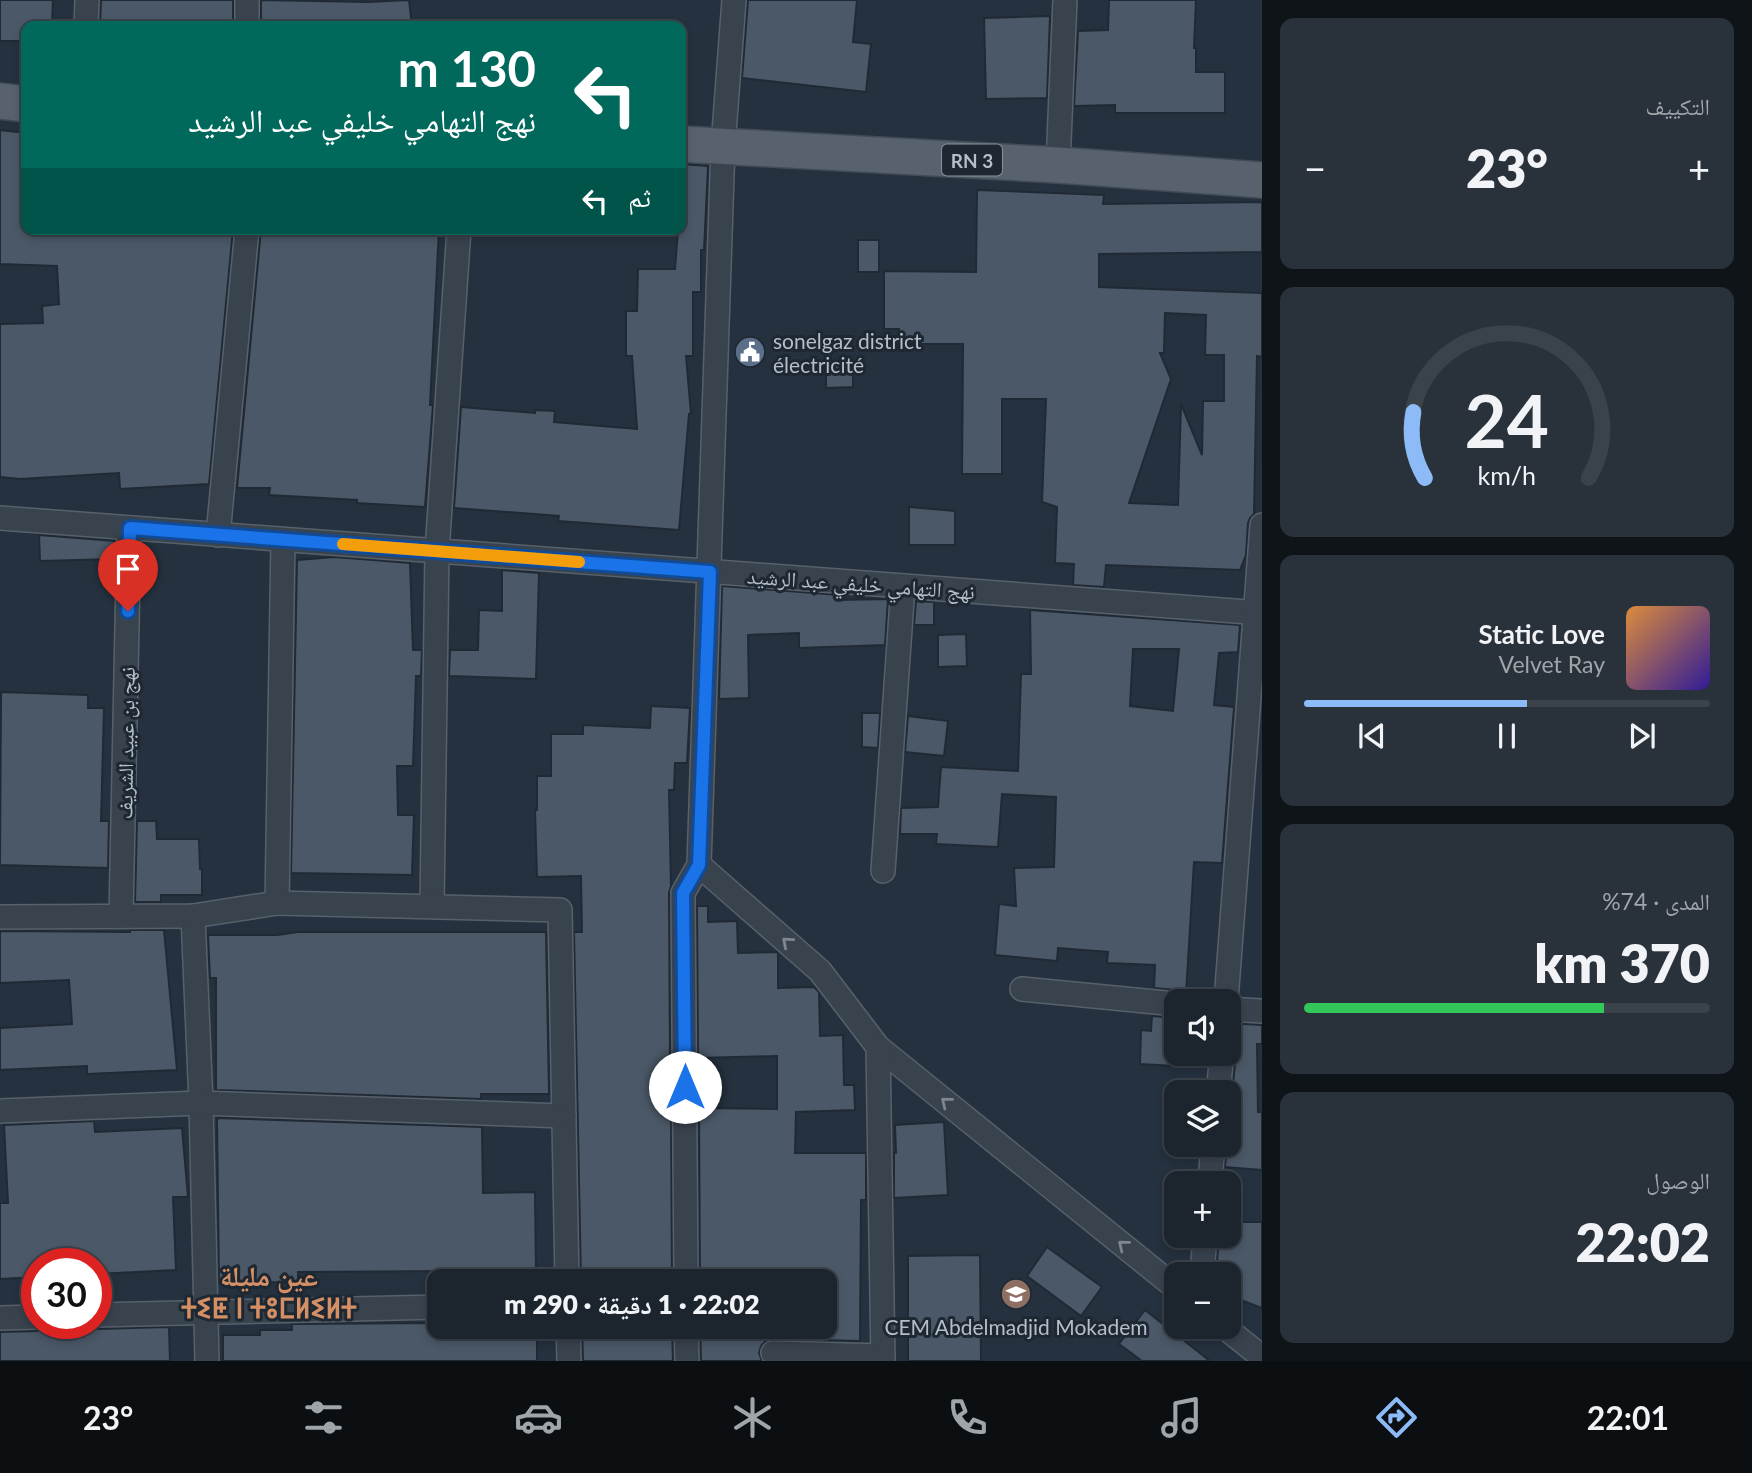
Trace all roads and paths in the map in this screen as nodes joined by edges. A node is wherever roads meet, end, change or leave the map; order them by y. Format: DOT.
graph roads {
  1 [pos="87,0"];
  2 [pos="247,0"];
  3 [pos="734,0"];
  4 [pos="1065,0"];
  5 [pos="86,21"];
  6 [pos="247,21"];
  7 [pos="0,101"];
  8 [pos="21,103"];
  9 [pos="686,144"];
  10 [pos="723,146"];
  11 [pos="1058,165"];
  12 [pos="1262,180"];
  13 [pos="246,235"];
  14 [pos="459,235"];
  15 [pos="0,518"];
  16 [pos="1262,525"];
  17 [pos="130,528"];
  18 [pos="218,535"];
  19 [pos="283,540"];
  20 [pos="437,551"];
  21 [pos="710,572"];
  22 [pos="903,586"];
  23 [pos="1259,613"];
  24 [pos="699,865"];
  25 [pos="883,871"];
  26 [pos="277,903"];
  27 [pos="432,906"];
  28 [pos="121,916"];
  29 [pos="193,916"];
  30 [pos="0,917"];
  31 [pos="1022,989"];
  32 [pos="1227,989"];
  33 [pos="1164,1003"];
  34 [pos="1241,1010"];
  35 [pos="1262,1011"];
  36 [pos="878,1047"];
  37 [pos="201,1103"];
  38 [pos="0,1111"];
  39 [pos="564,1116"];
  40 [pos="567,1269"];
  41 [pos="686,1269"];
  42 [pos="1164,1278"];
  43 [pos="427,1307"];
  44 [pos="207,1311"];
  45 [pos="112,1314"];
  46 [pos="21,1317"];
  47 [pos="0,1318"];
  48 [pos="568,1339"];
  49 [pos="686,1339"];
  50 [pos="1239,1339"];
  51 [pos="773,1353"];
  52 [pos="1262,1357"];
  53 [pos="883,1359"];
  54 [pos="207,1361"];
  55 [pos="569,1361"];
  56 [pos="687,1361"];
  1 -- 5 [label="street"];
  2 -- 6 [label="street"];
  3 -- 10 [label="street"];
  4 -- 11 [label="street"];
  7 -- 8 [label="main road"];
  9 -- 10 [label="main road, RN 3"];
  10 -- 11 [label="main road, RN 3"];
  10 -- 21 [label="street"];
  11 -- 12 [label="main road, RN 3"];
  13 -- 18 [label="street"];
  14 -- 20 [label="street"];
  15 -- 17 [label="street, نهج التهامي خليفي عبد الرشيد"];
  16 -- 23 [label="street"];
  17 -- 18 [label="street, نهج التهامي خليفي عبد الرشيد"];
  17 -- 28 [label="street, نهج بن عبيد الشريف"];
  18 -- 19 [label="street, نهج التهامي خليفي عبد الرشيد"];
  19 -- 20 [label="street, نهج التهامي خليفي عبد الرشيد"];
  19 -- 26 [label="street"];
  20 -- 21 [label="street, نهج التهامي خليفي عبد الرشيد"];
  20 -- 27 [label="street"];
  21 -- 22 [label="street, نهج التهامي خليفي عبد الرشيد"];
  21 -- 24 [label="street"];
  22 -- 23 [label="street, نهج التهامي خليفي عبد الرشيد"];
  22 -- 25 [label="street"];
  23 -- 32 [label="street"];
  36 -- 24 [label="street, one-way"];
  24 -- 41 [label="street"];
  26 -- 27 [label="street"];
  26 -- 29 [label="street"];
  27 -- 39 [label="street"];
  28 -- 29 [label="street"];
  28 -- 30 [label="street"];
  29 -- 37 [label="street"];
  31 -- 33 [label="street"];
  34 -- 35 [label="street"];
  42 -- 36 [label="street, one-way"];
  36 -- 53 [label="street"];
  37 -- 38 [label="street"];
  37 -- 39 [label="street"];
  37 -- 44 [label="street"];
  39 -- 40 [label="street"];
  43 -- 44 [label="street"];
  44 -- 45 [label="street"];
  44 -- 54 [label="street"];
  46 -- 47 [label="street"];
  48 -- 55 [label="street"];
  49 -- 56 [label="street"];
  50 -- 52 [label="street"];
  51 -- 53 [label="street"];
}
